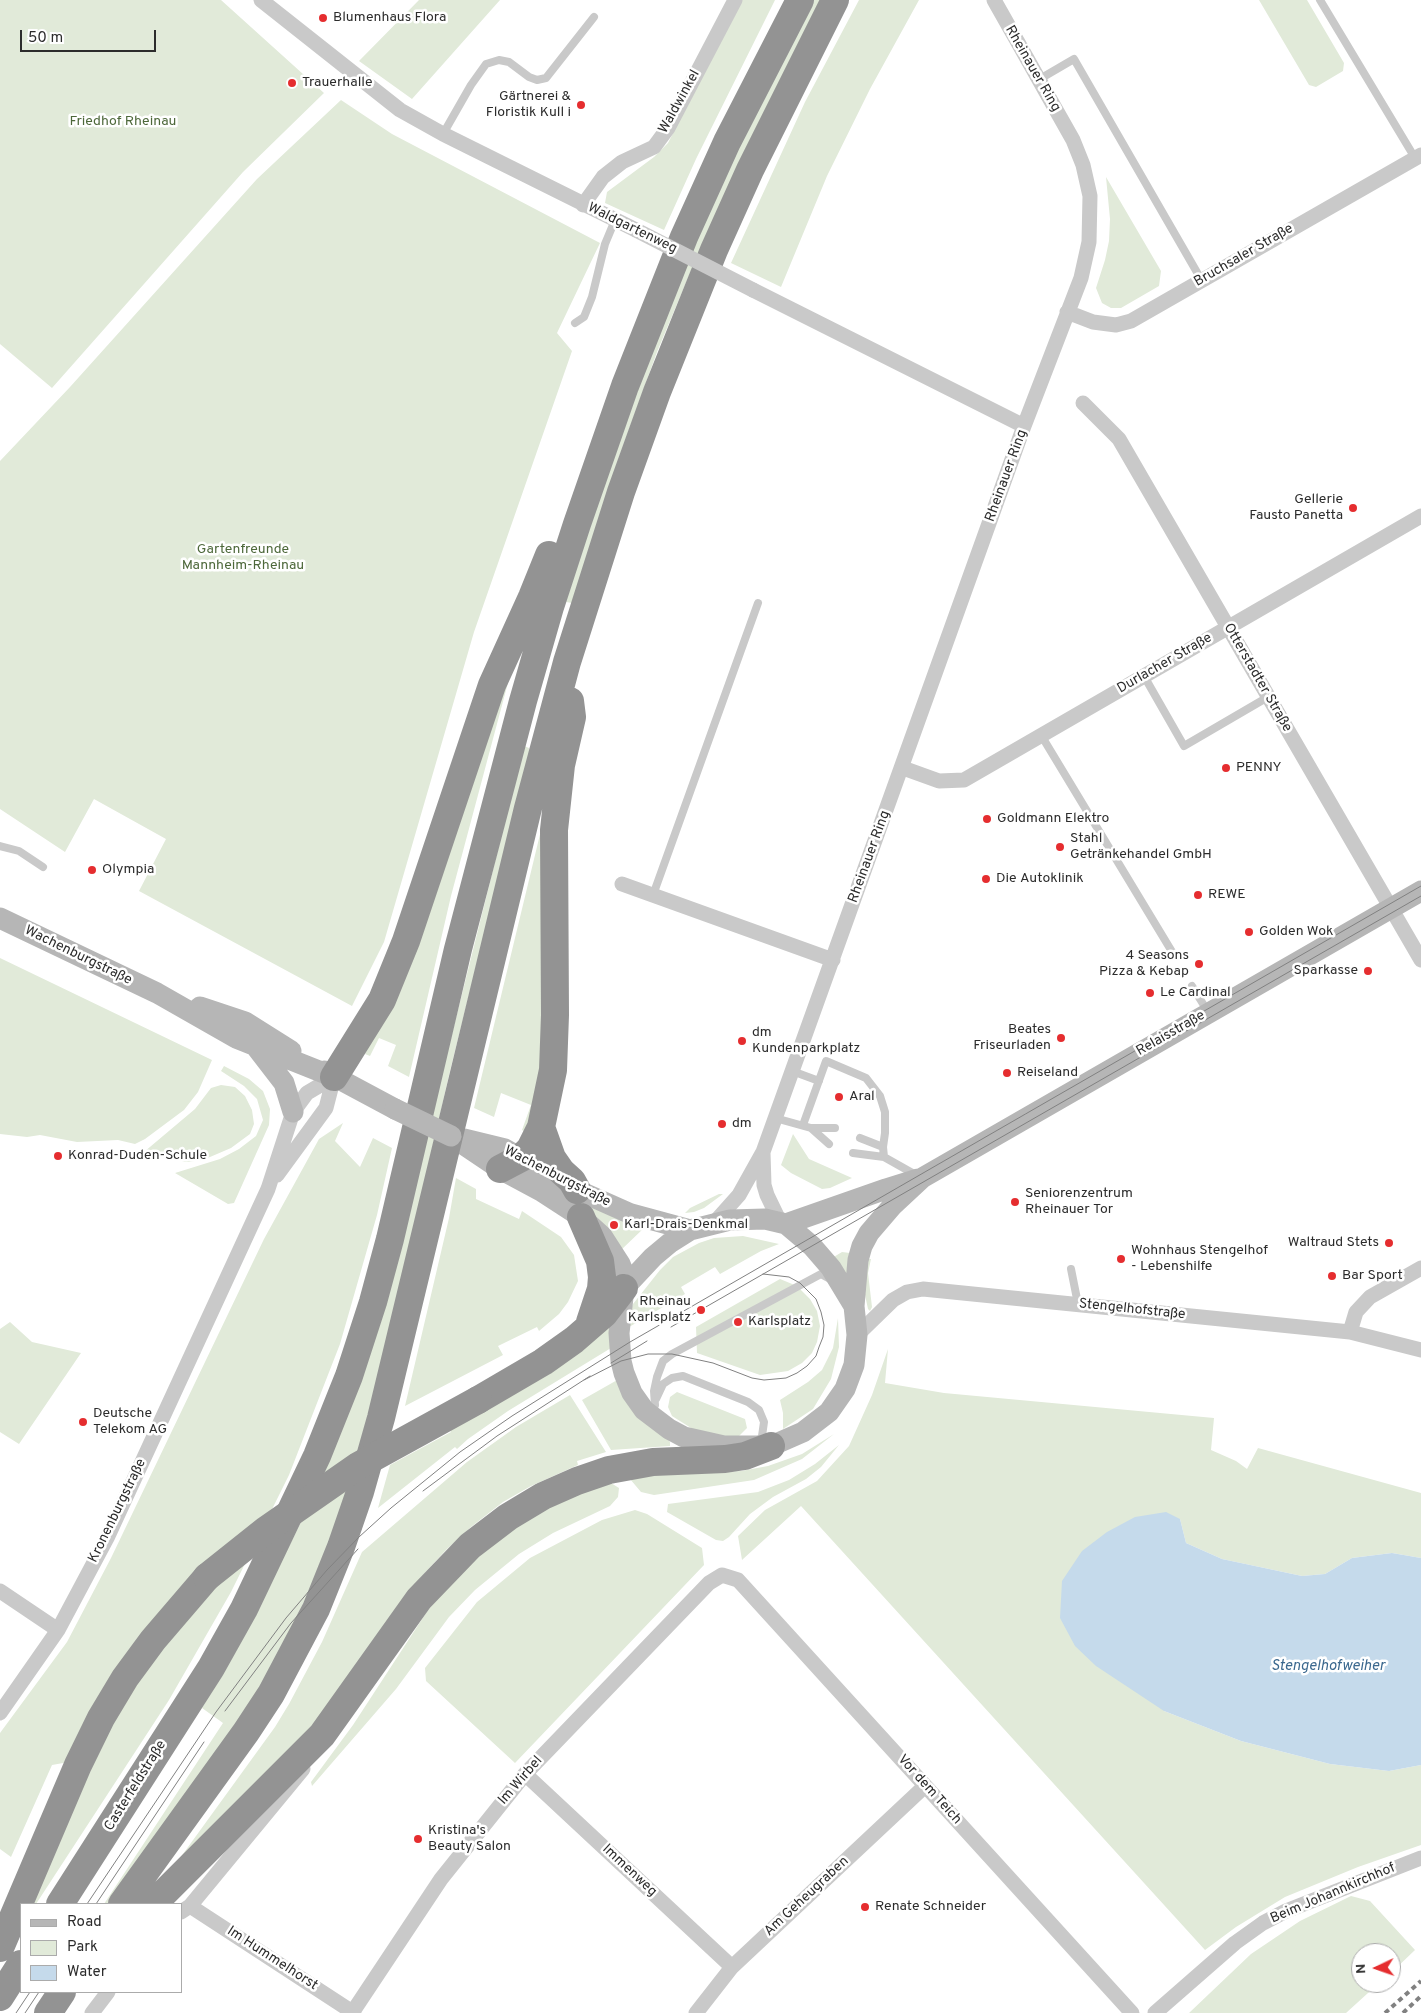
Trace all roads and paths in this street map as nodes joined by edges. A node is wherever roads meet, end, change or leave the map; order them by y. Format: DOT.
graph roads {
  1 [pos="261,0"];
  2 [pos="735,0"];
  3 [pos="800,0"];
  4 [pos="835,0"];
  5 [pos="994,0"];
  6 [pos="1320,0"];
  7 [pos="594,17"];
  8 [pos="1038,80"];
  9 [pos="443,134"];
  10 [pos="1419,160"];
  11 [pos="583,205"];
  12 [pos="615,220"];
  13 [pos="1202,281"];
  14 [pos="1067,312"];
  15 [pos="575,324"];
  16 [pos="1083,403"];
  17 [pos="1024,426"];
  18 [pos="1421,516"];
  19 [pos="577,524"];
  20 [pos="758,603"];
  21 [pos="1228,628"];
  22 [pos="567,662"];
  23 [pos="1144,676"];
  24 [pos="1268,697"];
  25 [pos="1041,735"];
  26 [pos="903,768"];
  27 [pos="0,846"];
  28 [pos="43,866"];
  29 [pos="622,884"];
  30 [pos="1421,891"];
  31 [pos="653,895"];
  32 [pos="1392,908"];
  33 [pos="0,918"];
  34 [pos="1174,955"];
  35 [pos="833,960"];
  36 [pos="1421,960"];
  37 [pos="1192,986"];
  38 [pos="157,993"];
  39 [pos="1208,1013"];
  40 [pos="257,1048"];
  41 [pos="792,1071"];
  42 [pos="334,1077"];
  43 [pos="819,1081"];
  44 [pos="293,1112"];
  45 [pos="775,1118"];
  46 [pos="541,1127"];
  47 [pos="807,1127"];
  48 [pos="835,1128"];
  49 [pos="451,1136"];
  50 [pos="860,1138"];
  51 [pos="829,1144"];
  52 [pos="883,1147"];
  53 [pos="763,1152"];
  54 [pos="853,1153"];
  55 [pos="884,1157"];
  56 [pos="508,1159"];
  57 [pos="922,1178"];
  58 [pos="268,1189"];
  59 [pos="578,1190"];
  60 [pos="581,1217"];
  61 [pos="714,1223"];
  62 [pos="783,1223"];
  63 [pos="690,1230"];
  64 [pos="1421,1268"];
  65 [pos="1071,1269"];
  66 [pos="841,1284"];
  67 [pos="624,1288"];
  68 [pos="1078,1304"];
  69 [pos="854,1306"];
  70 [pos="588,1328"];
  71 [pos="1350,1332"];
  72 [pos="857,1334"];
  73 [pos="1421,1350"];
  74 [pos="655,1412"];
  75 [pos="763,1446"];
  76 [pos="722,1575"];
  77 [pos="0,1591"];
  78 [pos="58,1630"];
  79 [pos="0,1713"];
  80 [pos="322,1736"];
  81 [pos="525,1774"];
  82 [pos="925,1786"];
  83 [pos="1421,1858"];
  84 [pos="61,1903"];
  85 [pos="123,1903"];
  86 [pos="155,1903"];
  87 [pos="186,1909"];
  88 [pos="0,1948"];
  89 [pos="20,1966"];
  90 [pos="732,1967"];
  91 [pos="61,1993"];
  92 [pos="107,1993"];
  93 [pos="0,1997"];
  94 [pos="48,2013"];
  95 [pos="92,2013"];
  96 [pos="353,2013"];
  97 [pos="696,2013"];
  98 [pos="1132,2013"];
  99 [pos="1156,2013"];
  1 -- 9 [label="street, Waldgartenweg"];
  2 -- 11 [label="street, Waldwinkel"];
  3 -- 19 [label="highway, Casterfeldstraße"];
  4 -- 22 [label="highway"];
  5 -- 8 [label="street, Rheinauer Ring"];
  6 -- 10 [label="lane, Bruchsaler Straße"];
  7 -- 9 [label="lane"];
  8 -- 13 [label="lane"];
  8 -- 14 [label="street, Rheinauer Ring"];
  9 -- 11 [label="street, Waldgartenweg"];
  10 -- 13 [label="street, Bruchsaler Straße"];
  11 -- 12 [label="street, Waldgartenweg"];
  12 -- 15 [label="lane"];
  12 -- 17 [label="street, Waldgartenweg, bridge"];
  13 -- 14 [label="street, Bruchsaler Straße"];
  14 -- 17 [label="street, Rheinauer Ring"];
  16 -- 21 [label="street, Otterstadter Straße"];
  17 -- 26 [label="street, Rheinauer Ring"];
  18 -- 21 [label="street, Durlacher Straße"];
  19 -- 42 [label="highway"];
  19 -- 84 [label="highway, Casterfeldstraße"];
  20 -- 31 [label="lane"];
  21 -- 23 [label="street, Durlacher Straße"];
  21 -- 24 [label="street, Otterstadter Straße"];
  22 -- 46 [label="highway"];
  22 -- 85 [label="highway"];
  23 -- 24 [label="lane"];
  23 -- 25 [label="street, Durlacher Straße"];
  24 -- 32 [label="street, Otterstadter Straße"];
  25 -- 26 [label="street, Durlacher Straße"];
  25 -- 34 [label="lane"];
  26 -- 35 [label="street, Rheinauer Ring"];
  27 -- 28 [label="lane"];
  29 -- 31 [label="street"];
  30 -- 32 [label="main road, Relaisstraße"];
  31 -- 35 [label="street"];
  32 -- 36 [label="street, Otterstadter Straße"];
  32 -- 39 [label="main road, Relaisstraße"];
  33 -- 38 [label="main road, Wachenburgstraße"];
  35 -- 41 [label="street, Rheinauer Ring"];
  37 -- 39 [label="lane"];
  38 -- 40 [label="main road, Wachenburgstraße"];
  38 -- 42 [label="main road, Wachenburgstraße"];
  39 -- 57 [label="main road, Relaisstraße"];
  40 -- 42 [label="main road, Wachenburgstraße"];
  40 -- 44 [label="main road"];
  41 -- 43 [label="lane"];
  41 -- 45 [label="street, Rheinauer Ring"];
  42 -- 44 [label="street, Kronenburgstraße"];
  42 -- 49 [label="main road, Wachenburgstraße, bridge"];
  42 -- 58 [label="street, Kronenburgstraße"];
  43 -- 47 [label="lane"];
  43 -- 52 [label="lane"];
  44 -- 58 [label="street, Kronenburgstraße"];
  45 -- 47 [label="lane"];
  45 -- 53 [label="street, Rheinauer Ring"];
  46 -- 56 [label="highway"];
  46 -- 59 [label="highway"];
  47 -- 48 [label="lane"];
  47 -- 51 [label="lane"];
  49 -- 56 [label="main road, Wachenburgstraße"];
  49 -- 56 [label="main road, Wachenburgstraße"];
  50 -- 52 [label="lane"];
  52 -- 55 [label="lane"];
  53 -- 61 [label="street, Rheinauer Ring"];
  53 -- 62 [label="street, Rheinauer Ring"];
  54 -- 55 [label="lane"];
  55 -- 57 [label="lane"];
  56 -- 59 [label="main road, Wachenburgstraße"];
  56 -- 60 [label="main road, Wachenburgstraße"];
  57 -- 62 [label="main road, Relaisstraße"];
  57 -- 69 [label="main road, Relaisstraße"];
  58 -- 78 [label="street, Kronenburgstraße"];
  59 -- 63 [label="main road, Wachenburgstraße"];
  60 -- 67 [label="main road, Wachenburgstraße"];
  60 -- 70 [label="highway"];
  61 -- 62 [label="main road"];
  61 -- 63 [label="main road"];
  62 -- 66 [label="main road"];
  63 -- 67 [label="main road"];
  64 -- 71 [label="street"];
  65 -- 68 [label="lane"];
  66 -- 69 [label="main road"];
  66 -- 74 [label="lane"];
  67 -- 70 [label="highway"];
  67 -- 74 [label="main road"];
  68 -- 71 [label="street, Stengelhofstraße"];
  68 -- 72 [label="street, Stengelhofstraße"];
  69 -- 72 [label="main road"];
  70 -- 88 [label="highway, bridge"];
  71 -- 73 [label="street, Stengelhofstraße"];
  72 -- 75 [label="main road"];
  74 -- 75 [label="main road"];
  74 -- 75 [label="lane"];
  75 -- 80 [label="highway"];
  76 -- 81 [label="street, Im Wirbel"];
  76 -- 82 [label="street, Vor dem Teich"];
  77 -- 78 [label="street"];
  78 -- 79 [label="street, Kronenburgstraße"];
  80 -- 86 [label="highway"];
  80 -- 87 [label="street"];
  81 -- 90 [label="street, Immenweg"];
  81 -- 96 [label="street, Im Wirbel"];
  82 -- 90 [label="street, Am Geheugraben"];
  82 -- 98 [label="street, Vor dem Teich"];
  83 -- 99 [label="street, Beim Johannkirchhof"];
  87 -- 96 [label="street, Im Hummelhorst"];
  89 -- 93 [label="highway"];
  90 -- 97 [label="street, Am Geheugraben"];
  91 -- 94 [label="highway"];
  92 -- 95 [label="street"];
}
